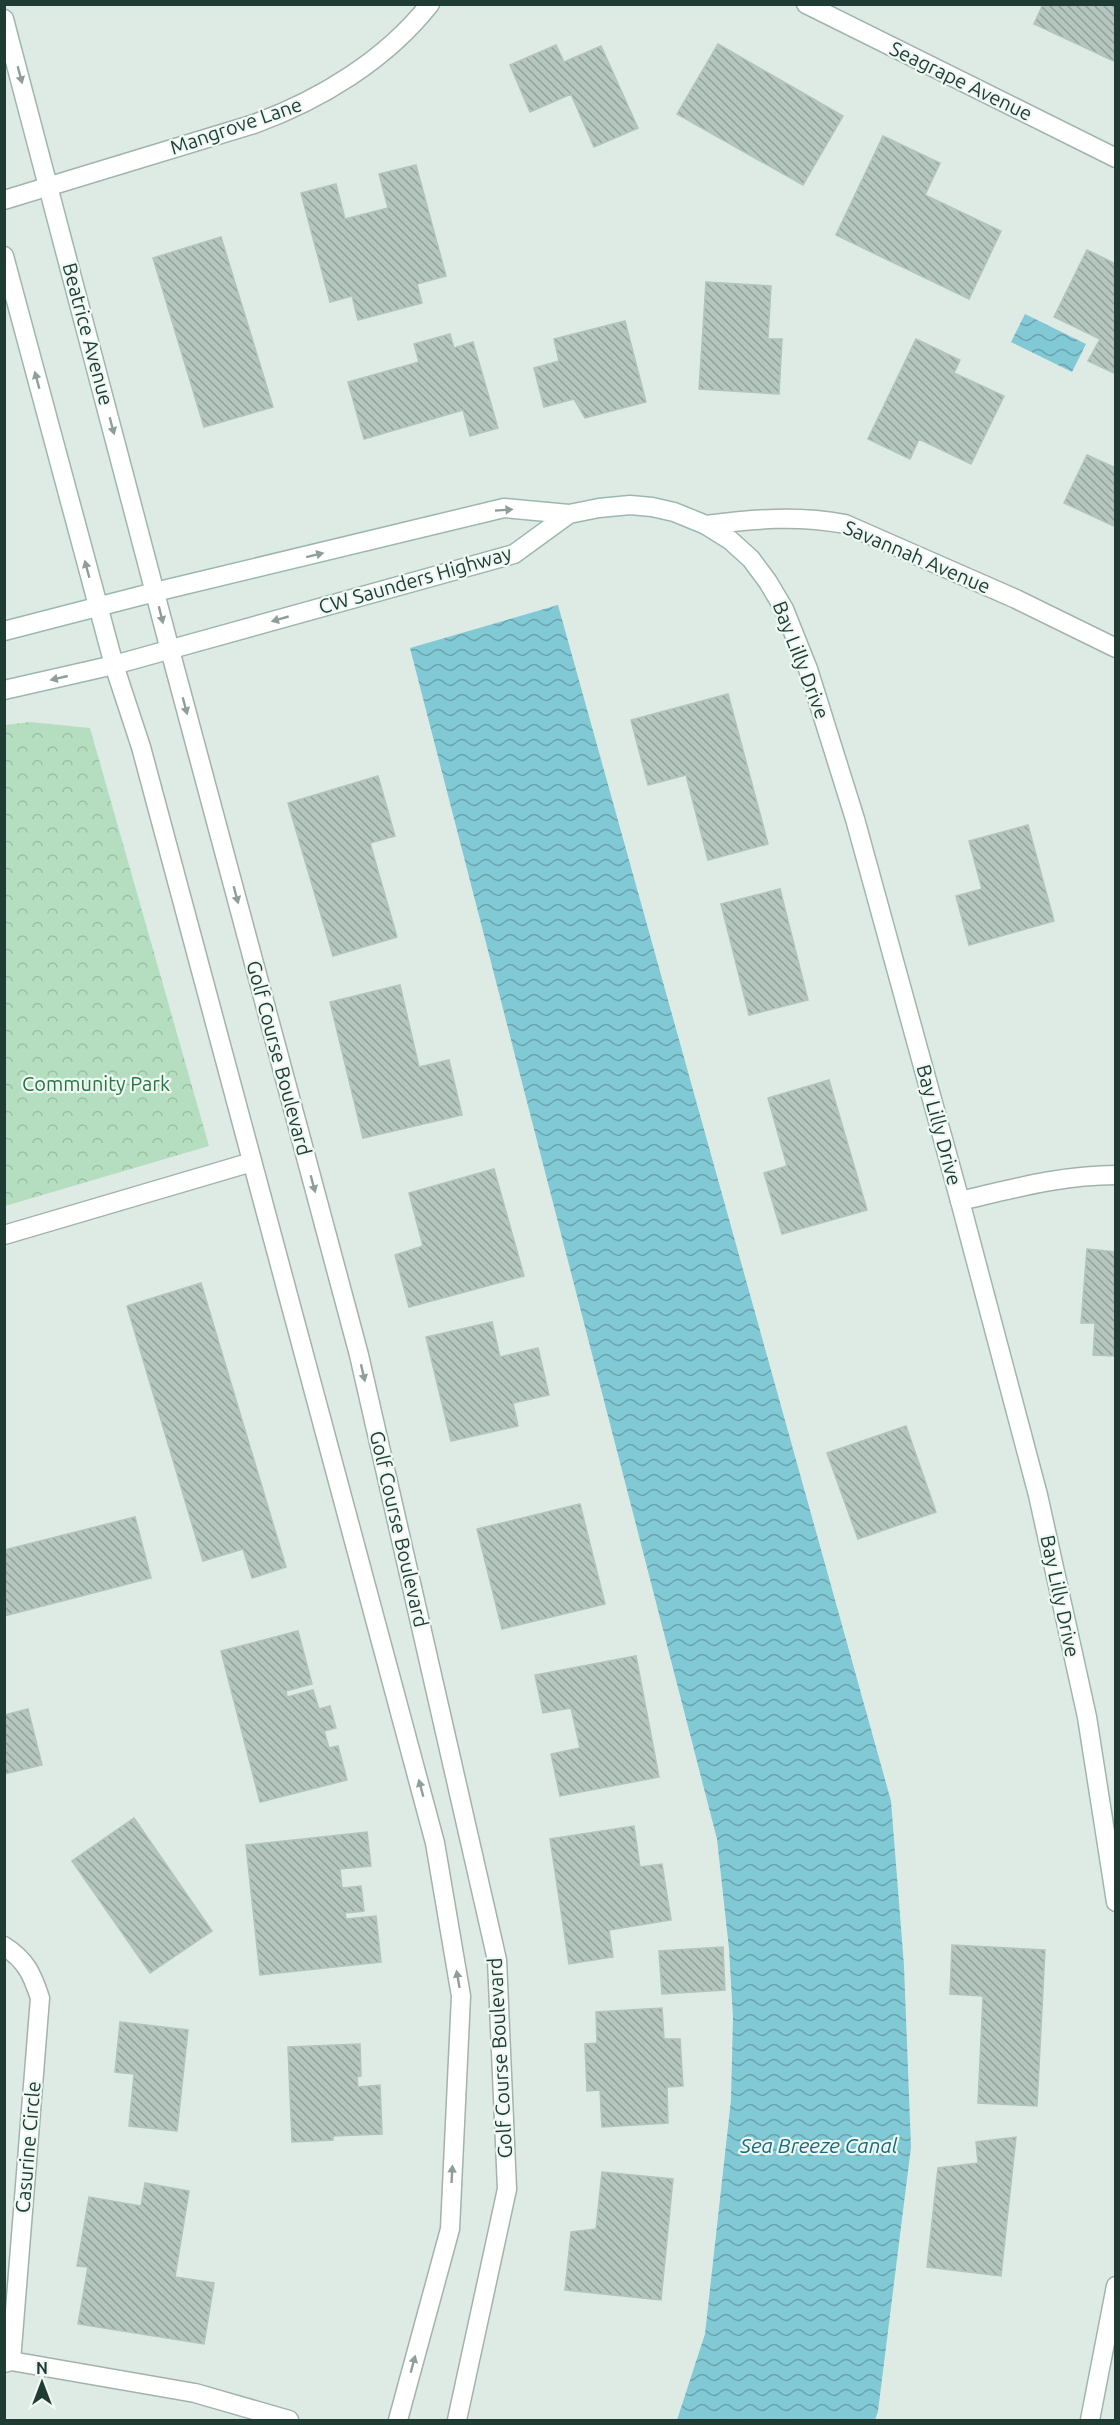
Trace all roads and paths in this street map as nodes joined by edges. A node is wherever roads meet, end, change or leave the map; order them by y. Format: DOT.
graph roads {
  1 [pos="430,4"];
  2 [pos="806,4"];
  3 [pos="4,19"];
  4 [pos="1116,158"];
  5 [pos="49,186"];
  6 [pos="4,200"];
  7 [pos="4,256"];
  8 [pos="569,514"];
  9 [pos="706,525"];
  10 [pos="155,592"];
  11 [pos="97,607"];
  12 [pos="4,632"];
  13 [pos="1116,648"];
  14 [pos="170,650"];
  15 [pos="114,666"];
  16 [pos="4,690"];
  17 [pos="252,1162"];
  18 [pos="1116,1175"];
  19 [pos="960,1201"];
  20 [pos="4,1235"];
  21 [pos="1116,1902"];
  22 [pos="4,1946"];
  23 [pos="1116,2286"];
  24 [pos="8,2362"];
  25 [pos="289,2421"];
  26 [pos="398,2421"];
  27 [pos="457,2421"];
  28 [pos="1090,2421"];
  1 -- 5 [label="street, Mangrove Lane"];
  2 -- 4 [label="street, Seagrape Avenue"];
  3 -- 5 [label="street, Beatrice Avenue, one-way"];
  5 -- 6 [label="street, Mangrove Lane"];
  5 -- 10 [label="street, Beatrice Avenue, one-way"];
  11 -- 7 [label="street, one-way"];
  8 -- 9 [label="street, Bay Lilly Drive"];
  10 -- 8 [label="street, one-way"];
  8 -- 14 [label="street, CW Saunders Highway, one-way"];
  9 -- 13 [label="street, Savannah Avenue"];
  9 -- 19 [label="street, Bay Lilly Drive"];
  10 -- 11 [label="street"];
  10 -- 14 [label="street, Beatrice Avenue, one-way"];
  11 -- 12 [label="street"];
  11 -- 15 [label="street"];
  14 -- 15 [label="street, CW Saunders Highway"];
  14 -- 27 [label="street, Golf Course Boulevard, one-way"];
  15 -- 16 [label="street, CW Saunders Highway, one-way"];
  15 -- 17 [label="street, Golf Course Boulevard"];
  17 -- 20 [label="street"];
  26 -- 17 [label="street, Golf Course Boulevard, one-way"];
  18 -- 19 [label="street"];
  19 -- 21 [label="street, Bay Lilly Drive"];
  22 -- 24 [label="street, Casurine Circle"];
  23 -- 28 [label="street"];
  24 -- 25 [label="street, Casurine Circle"];
}
